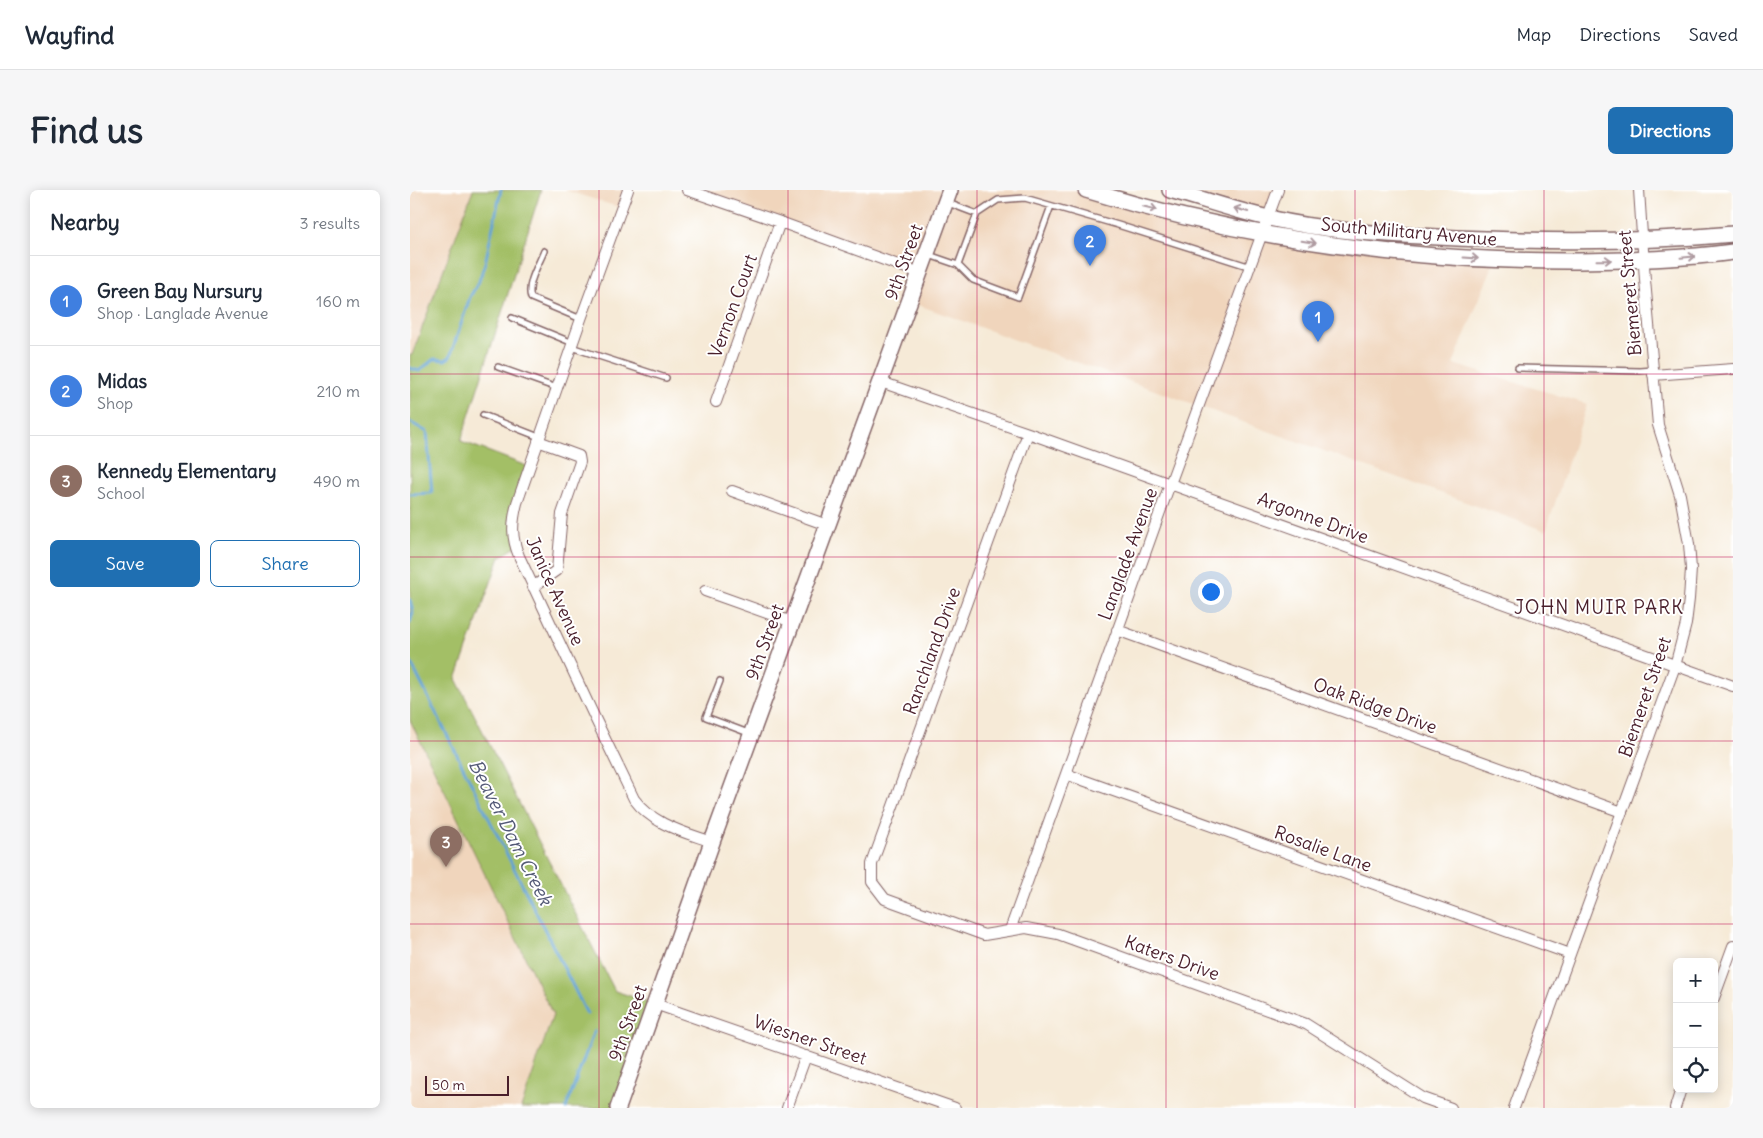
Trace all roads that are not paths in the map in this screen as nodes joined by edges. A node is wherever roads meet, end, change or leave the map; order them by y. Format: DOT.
graph roads {
  1 [pos="628,190"];
  2 [pos="687,190"];
  3 [pos="1086,190"];
  4 [pos="1170,190"];
  5 [pos="1278,190"];
  6 [pos="1639,190"];
  7 [pos="948,196"];
  8 [pos="1051,206"];
  9 [pos="977,214"];
  10 [pos="1268,218"];
  11 [pos="780,222"];
  12 [pos="1263,234"];
  13 [pos="1733,234"];
  14 [pos="1642,240"];
  15 [pos="544,250"];
  16 [pos="1733,252"];
  17 [pos="926,254"];
  18 [pos="1643,260"];
  19 [pos="958,265"];
  20 [pos="1251,267"];
  21 [pos="920,273"];
  22 [pos="512,318"];
  23 [pos="581,319"];
  24 [pos="572,345"];
  25 [pos="498,367"];
  26 [pos="1518,368"];
  27 [pos="1733,369"];
  28 [pos="1653,372"];
  29 [pos="666,378"];
  30 [pos="881,382"];
  31 [pos="557,388"];
  32 [pos="716,402"];
  33 [pos="483,415"];
  34 [pos="1028,433"];
  35 [pos="539,439"];
  36 [pos="1170,484"];
  37 [pos="732,491"];
  38 [pos="827,526"];
  39 [pos="533,587"];
  40 [pos="705,591"];
  41 [pos="792,622"];
  42 [pos="1117,630"];
  43 [pos="1675,666"];
  44 [pos="720,681"];
  45 [pos="1733,686"];
  46 [pos="751,734"];
  47 [pos="1066,774"];
  48 [pos="1622,812"];
  49 [pos="712,842"];
  50 [pos="872,882"];
  51 [pos="1010,930"];
  52 [pos="1733,946"];
  53 [pos="1570,954"];
  54 [pos="1718,987"];
  55 [pos="655,1004"];
  56 [pos="806,1056"];
  57 [pos="1680,1093"];
  58 [pos="618,1108"];
  59 [pos="787,1108"];
  60 [pos="955,1108"];
  61 [pos="1451,1108"];
  62 [pos="1514,1108"];
  63 [pos="1674,1108"];
  1 -- 23 [label="street, Janice Avenue"];
  2 -- 11 [label="street"];
  3 -- 12 [label="main road, South Military Avenue, one-way"];
  10 -- 4 [label="main road, South Military Avenue, one-way"];
  5 -- 10 [label="street, Langlade Avenue"];
  6 -- 14 [label="street, Biemeret Street"];
  7 -- 9 [label="lane"];
  7 -- 17 [label="main road, 9th Street"];
  8 -- 9 [label="lane"];
  8 -- 19 [label="lane"];
  8 -- 20 [label="lane"];
  9 -- 19 [label="lane"];
  10 -- 12 [label="street, Langlade Avenue"];
  10 -- 14 [label="main road, South Military Avenue"];
  11 -- 21 [label="street"];
  11 -- 32 [label="street, Vernon Court"];
  12 -- 18 [label="main road, South Military Avenue, one-way"];
  12 -- 20 [label="street, Langlade Avenue"];
  13 -- 14 [label="main road, South Military Avenue"];
  14 -- 18 [label="street, Biemeret Street"];
  15 -- 23 [label="lane"];
  18 -- 16 [label="main road, South Military Avenue, one-way"];
  17 -- 19 [label="lane"];
  17 -- 21 [label="main road, 9th Street"];
  18 -- 28 [label="street, Biemeret Street"];
  20 -- 36 [label="street, Langlade Avenue"];
  21 -- 30 [label="main road, 9th Street"];
  22 -- 24 [label="lane"];
  23 -- 24 [label="street, Janice Avenue"];
  24 -- 29 [label="lane"];
  24 -- 31 [label="street, Janice Avenue"];
  25 -- 31 [label="lane"];
  26 -- 28 [label="lane"];
  27 -- 28 [label="street"];
  28 -- 43 [label="street, Biemeret Street"];
  30 -- 34 [label="street, Argonne Drive"];
  30 -- 38 [label="main road, 9th Street"];
  31 -- 35 [label="street, Janice Avenue"];
  33 -- 35 [label="lane"];
  34 -- 36 [label="street, Argonne Drive"];
  34 -- 50 [label="street, Ranchland Drive"];
  35 -- 39 [label="street, Janice Avenue"];
  35 -- 39 [label="street"];
  36 -- 42 [label="street, Langlade Avenue"];
  36 -- 43 [label="street, Argonne Drive"];
  37 -- 38 [label="street"];
  38 -- 41 [label="main road, 9th Street"];
  39 -- 49 [label="street, Janice Avenue"];
  40 -- 41 [label="street"];
  41 -- 46 [label="main road, 9th Street"];
  42 -- 47 [label="street, Langlade Avenue"];
  42 -- 48 [label="street, Oak Ridge Drive"];
  43 -- 45 [label="street, Argonne Drive"];
  43 -- 48 [label="street, Biemeret Street"];
  44 -- 46 [label="lane"];
  46 -- 49 [label="main road, 9th Street"];
  47 -- 51 [label="street, Langlade Avenue"];
  47 -- 53 [label="street, Rosalie Lane"];
  48 -- 53 [label="street, Biemeret Street"];
  49 -- 55 [label="main road, 9th Street"];
  50 -- 51 [label="street, Katers Drive"];
  51 -- 61 [label="street, Katers Drive"];
  52 -- 54 [label="street"];
  53 -- 62 [label="street, Biemeret Street"];
  55 -- 56 [label="street, Wiesner Street"];
  55 -- 58 [label="main road, 9th Street"];
  56 -- 59 [label="street"];
  56 -- 60 [label="street, Wiesner Street"];
  57 -- 63 [label="street"];
}
